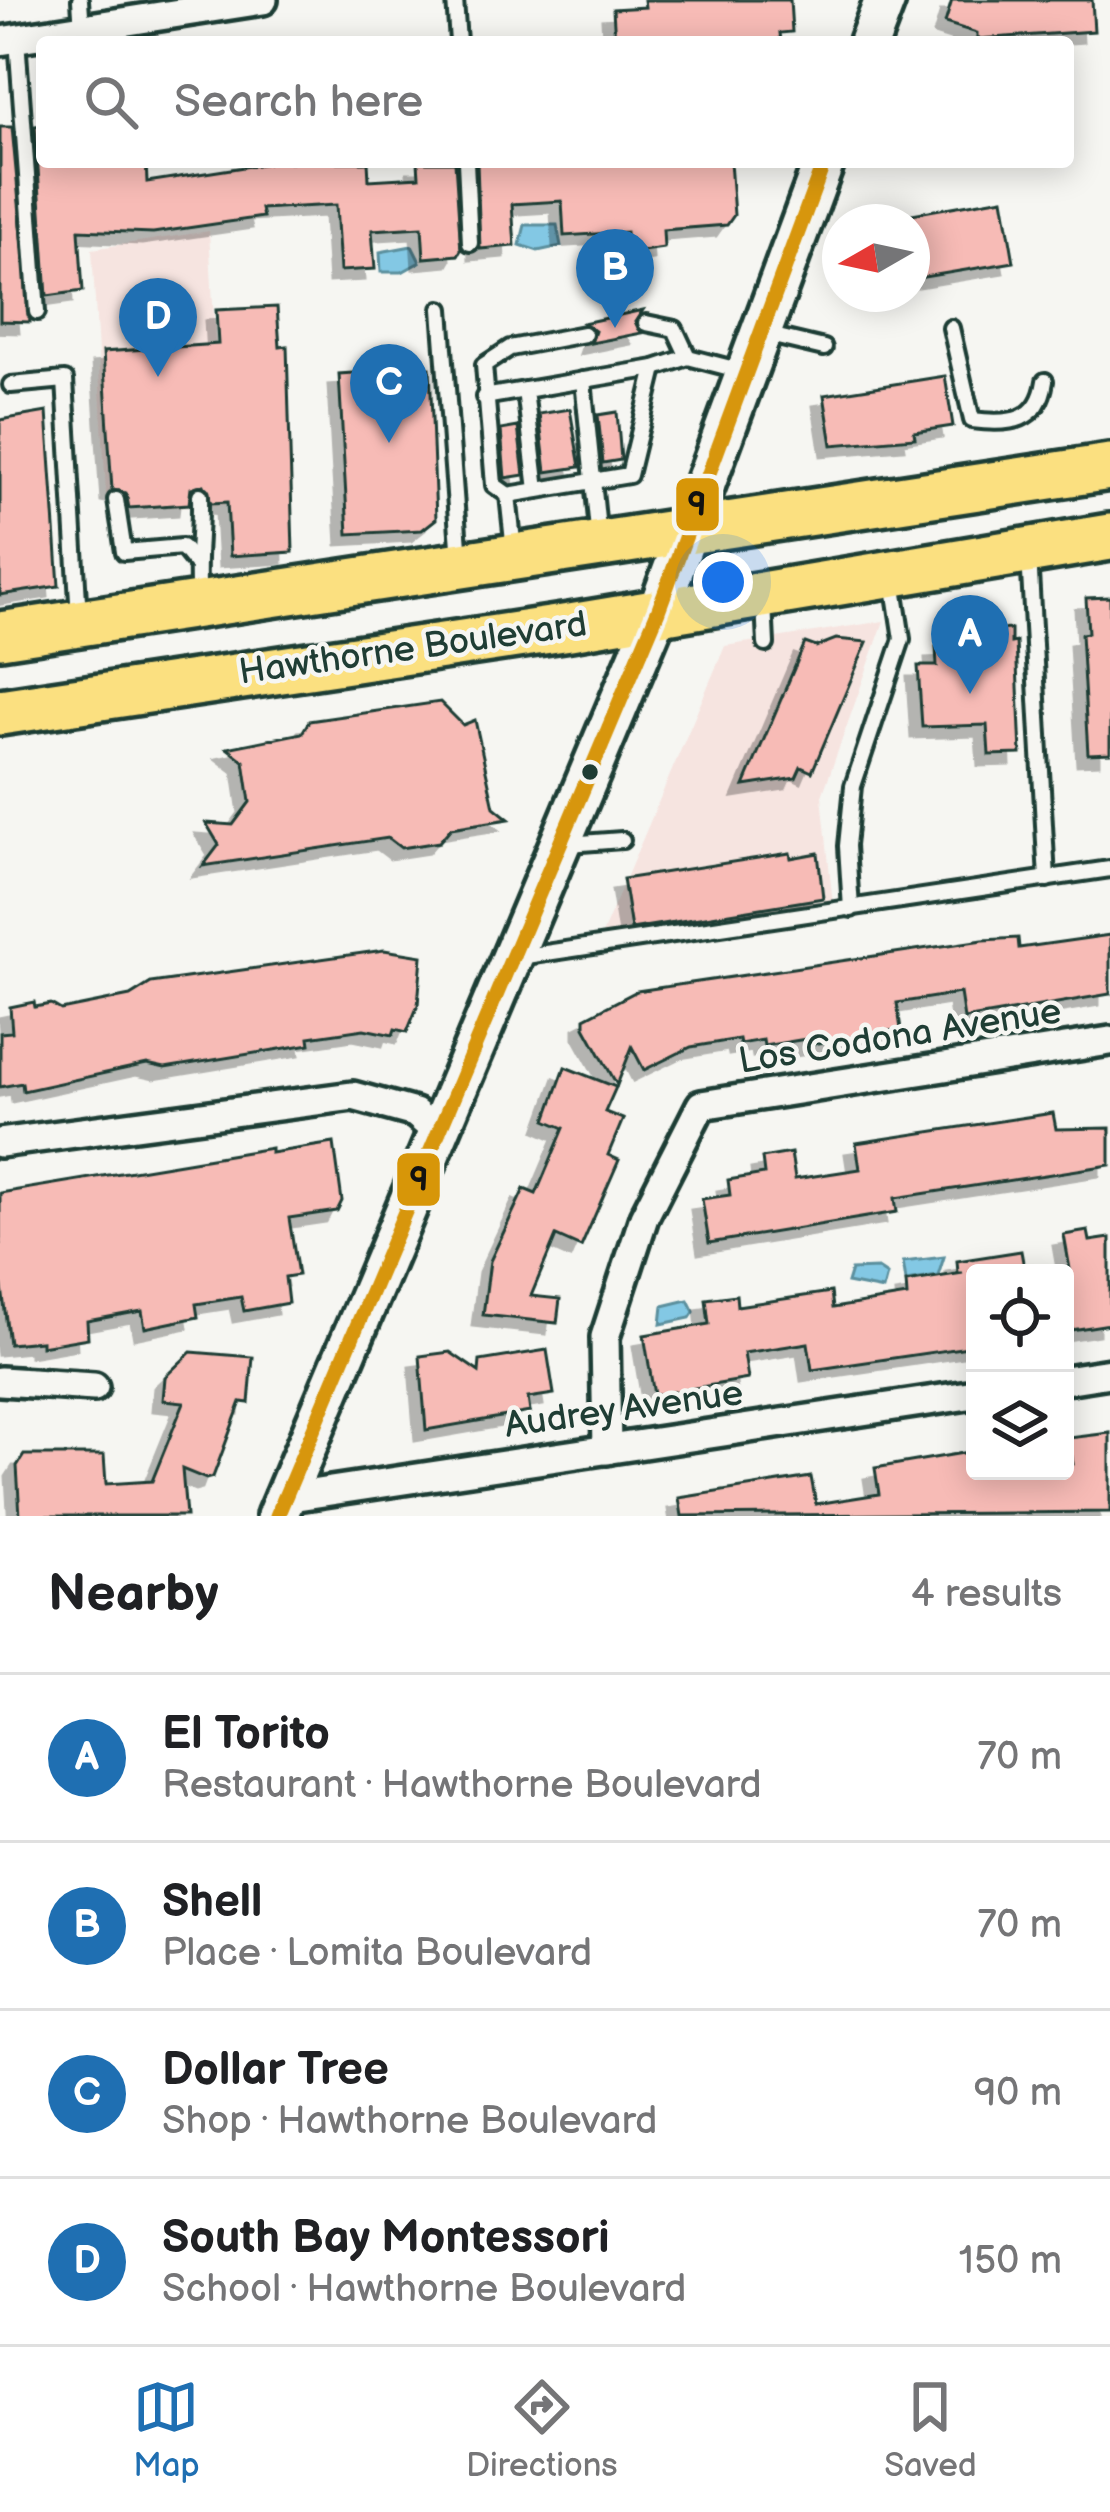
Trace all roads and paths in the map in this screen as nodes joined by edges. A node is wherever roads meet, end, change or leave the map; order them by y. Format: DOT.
graph roads {
  1 [pos="263,0"];
  2 [pos="455,0"];
  3 [pos="884,0"];
  4 [pos="81,14"];
  5 [pos="458,36"];
  6 [pos="871,36"];
  7 [pos="9,40"];
  8 [pos="466,168"];
  9 [pos="822,168"];
  10 [pos="470,242"];
  11 [pos="441,309"];
  12 [pos="37,312"];
  13 [pos="646,323"];
  14 [pos="951,328"];
  15 [pos="762,333"];
  16 [pos="584,334"];
  17 [pos="824,348"];
  18 [pos="688,357"];
  19 [pos="656,368"];
  20 [pos="747,373"];
  21 [pos="583,380"];
  22 [pos="1045,381"];
  23 [pos="11,385"];
  24 [pos="525,390"];
  25 [pos="484,397"];
  26 [pos="1110,467"];
  27 [pos="595,480"];
  28 [pos="537,490"];
  29 [pos="200,495"];
  30 [pos="508,495"];
  31 [pos="116,500"];
  32 [pos="690,530"];
  33 [pos="1110,537"];
  34 [pos="599,545"];
  35 [pos="1029,549"];
  36 [pos="515,559"];
  37 [pos="460,565"];
  38 [pos="891,569"];
  39 [pos="197,584"];
  40 [pos="763,592"];
  41 [pos="658,611"];
  42 [pos="80,623"];
  43 [pos="0,635"];
  44 [pos="766,644"];
  45 [pos="0,712"];
  46 [pos="622,841"];
  47 [pos="562,845"];
  48 [pos="1110,869"];
  49 [pos="1047,879"];
  50 [pos="850,909"];
  51 [pos="514,958"];
  52 [pos="1110,1041"];
  53 [pos="439,1134"];
  54 [pos="0,1143"];
  55 [pos="1110,1373"];
  56 [pos="1074,1379"];
  57 [pos="0,1382"];
  58 [pos="94,1387"];
  59 [pos="966,1395"];
  60 [pos="607,1450"];
  61 [pos="280,1507"];
  1 -- 4 [label="street"];
  2 -- 5 [label="lane"];
  3 -- 6 [label="main road"];
  4 -- 7 [label="street"];
  7 -- 12 [label="lane"];
  8 -- 10 [label="lane"];
  9 -- 15 [label="main road"];
  11 -- 37 [label="lane"];
  13 -- 18 [label="lane"];
  14 -- 22 [label="lane"];
  15 -- 17 [label="lane"];
  15 -- 20 [label="main road"];
  16 -- 25 [label="lane"];
  18 -- 19 [label="lane"];
  18 -- 20 [label="lane"];
  19 -- 21 [label="lane"];
  19 -- 27 [label="lane"];
  20 -- 32 [label="main road"];
  21 -- 24 [label="lane"];
  21 -- 27 [label="lane"];
  23 -- 42 [label="lane"];
  24 -- 25 [label="lane"];
  24 -- 28 [label="lane"];
  25 -- 30 [label="lane"];
  26 -- 32 [label="main road, Hawthorne Boulevard"];
  27 -- 28 [label="lane"];
  27 -- 34 [label="lane"];
  28 -- 30 [label="lane"];
  29 -- 39 [label="lane"];
  30 -- 36 [label="lane"];
  31 -- 39 [label="lane"];
  32 -- 34 [label="main road, Hawthorne Boulevard"];
  32 -- 41 [label="main road"];
  33 -- 35 [label="main road, Hawthorne Boulevard"];
  34 -- 36 [label="main road, Hawthorne Boulevard"];
  35 -- 38 [label="main road, Hawthorne Boulevard"];
  35 -- 49 [label="lane"];
  36 -- 37 [label="main road, Hawthorne Boulevard"];
  37 -- 39 [label="main road, Hawthorne Boulevard"];
  38 -- 40 [label="main road, Hawthorne Boulevard"];
  38 -- 50 [label="lane"];
  39 -- 42 [label="main road, Hawthorne Boulevard"];
  40 -- 41 [label="main road, Hawthorne Boulevard"];
  40 -- 44 [label="lane"];
  41 -- 45 [label="main road, Hawthorne Boulevard"];
  41 -- 47 [label="main road"];
  42 -- 43 [label="main road, Hawthorne Boulevard"];
  46 -- 47 [label="lane"];
  47 -- 51 [label="main road"];
  48 -- 49 [label="lane"];
  49 -- 50 [label="lane"];
  50 -- 51 [label="lane"];
  51 -- 53 [label="main road"];
  52 -- 60 [label="street, Los Codona Avenue"];
  53 -- 54 [label="street"];
  53 -- 61 [label="main road"];
  55 -- 56 [label="street"];
  57 -- 58 [label="street"];
  59 -- 60 [label="street, Audrey Avenue"];
  60 -- 61 [label="street, Audrey Avenue"];
}
